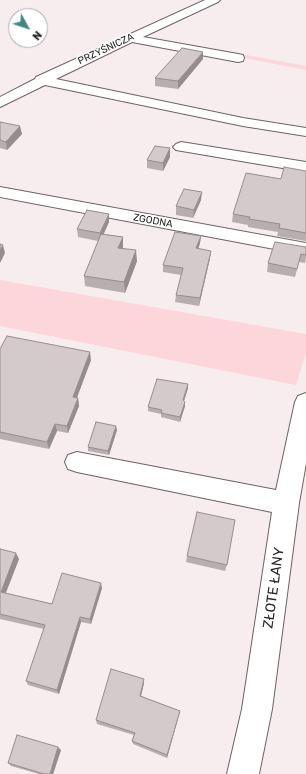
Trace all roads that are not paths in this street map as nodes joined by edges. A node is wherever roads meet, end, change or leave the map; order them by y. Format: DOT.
graph roads {
  1 [pos="214,0"];
  2 [pos="130,38"];
  3 [pos="238,58"];
  4 [pos="41,80"];
  5 [pos="0,103"];
  6 [pos="306,132"];
  7 [pos="181,147"];
  8 [pos="306,168"];
  9 [pos="0,192"];
  10 [pos="306,249"];
  11 [pos="306,402"];
  12 [pos="77,462"];
  13 [pos="286,503"];
  14 [pos="243,774"];
  1 -- 2 [label="street, PRZYŚNICZA"];
  2 -- 3 [label="street"];
  2 -- 4 [label="street, PRZYŚNICZA"];
  4 -- 5 [label="street, PRZYŚNICZA"];
  4 -- 6 [label="street"];
  7 -- 8 [label="street"];
  9 -- 10 [label="street, ZGODNA"];
  11 -- 13 [label="street, ZŁOTE ŁANY"];
  12 -- 13 [label="street"];
  13 -- 14 [label="street, ZŁOTE ŁANY"];
}
